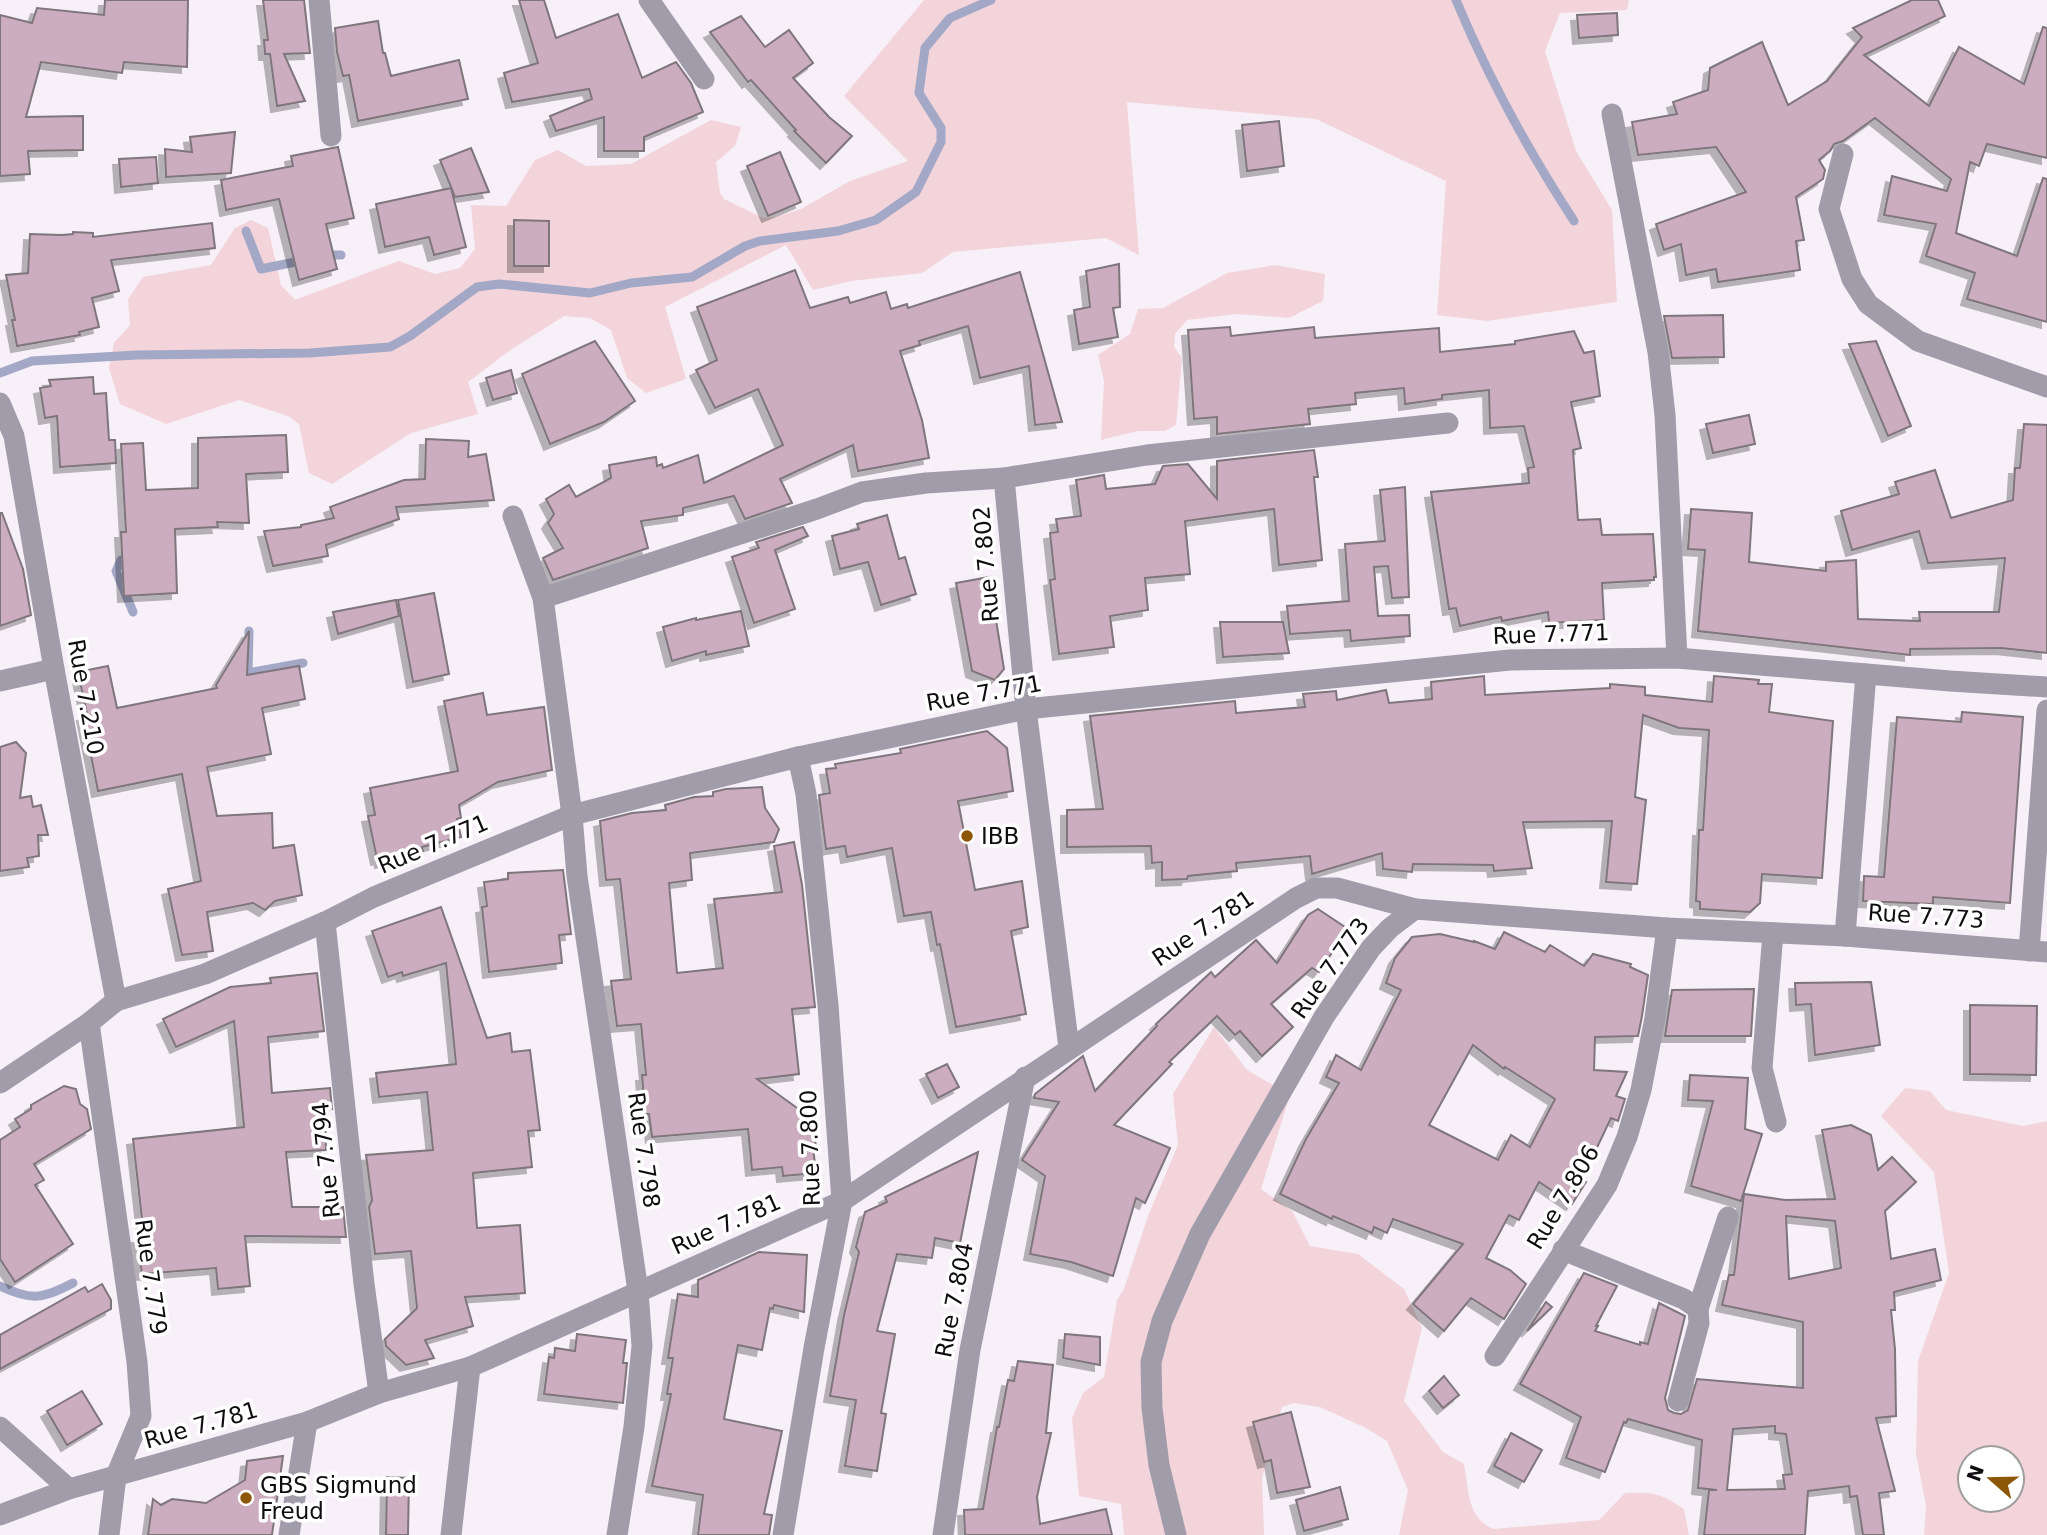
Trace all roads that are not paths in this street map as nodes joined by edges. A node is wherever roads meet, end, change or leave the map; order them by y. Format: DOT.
graph roads {
  1 [pos="319,0"];
  2 [pos="649,0"];
  3 [pos="704,79"];
  4 [pos="1612,114"];
  5 [pos="331,136"];
  6 [pos="1843,154"];
  7 [pos="2047,387"];
  8 [pos="0,403"];
  9 [pos="1448,423"];
  10 [pos="1004,478"];
  11 [pos="513,516"];
  12 [pos="543,598"];
  13 [pos="1676,658"];
  14 [pos="54,669"];
  15 [pos="1866,674"];
  16 [pos="0,681"];
  17 [pos="2047,687"];
  18 [pos="1026,709"];
  19 [pos="2047,710"];
  20 [pos="798,757"];
  21 [pos="572,815"];
  22 [pos="1415,909"];
  23 [pos="325,922"];
  24 [pos="1667,928"];
  25 [pos="1773,933"];
  26 [pos="1845,936"];
  27 [pos="2038,952"];
  28 [pos="116,1001"];
  29 [pos="89,1023"];
  30 [pos="1069,1048"];
  31 [pos="1025,1077"];
  32 [pos="0,1083"];
  33 [pos="1776,1122"];
  34 [pos="842,1201"];
  35 [pos="1728,1217"];
  36 [pos="1563,1250"];
  37 [pos="638,1291"];
  38 [pos="1698,1308"];
  39 [pos="1494,1356"];
  40 [pos="470,1367"];
  41 [pos="379,1393"];
  42 [pos="1678,1401"];
  43 [pos="307,1422"];
  44 [pos="0,1427"];
  45 [pos="116,1476"];
  46 [pos="69,1489"];
  47 [pos="0,1515"];
  48 [pos="109,1535"];
  49 [pos="289,1535"];
  50 [pos="451,1535"];
  51 [pos="617,1535"];
  52 [pos="783,1535"];
  53 [pos="943,1535"];
  54 [pos="1177,1535"];
  1 -- 5 [label="street"];
  2 -- 3 [label="street"];
  4 -- 13 [label="street"];
  6 -- 7 [label="street"];
  8 -- 14 [label="street, Rue 7.210"];
  9 -- 10 [label="street, Rue 7.802"];
  10 -- 12 [label="street"];
  10 -- 18 [label="street, Rue 7.802"];
  11 -- 12 [label="street, Rue 7.798"];
  12 -- 21 [label="street, Rue 7.798"];
  13 -- 15 [label="street, Rue 7.771"];
  13 -- 18 [label="street, Rue 7.771"];
  14 -- 16 [label="street"];
  14 -- 28 [label="street, Rue 7.210"];
  15 -- 17 [label="street, Rue 7.771"];
  15 -- 26 [label="street"];
  18 -- 20 [label="street, Rue 7.771"];
  18 -- 30 [label="street, Rue 7.802"];
  19 -- 27 [label="street"];
  20 -- 21 [label="street, Rue 7.771"];
  20 -- 34 [label="street, Rue 7.800"];
  21 -- 23 [label="street, Rue 7.771"];
  21 -- 37 [label="street, Rue 7.798"];
  22 -- 24 [label="street, Rue 7.773"];
  22 -- 30 [label="street, Rue 7.781"];
  22 -- 54 [label="street, Rue 7.773"];
  23 -- 28 [label="street, Rue 7.771"];
  23 -- 41 [label="street, Rue 7.794"];
  24 -- 25 [label="street, Rue 7.773"];
  24 -- 36 [label="street, Rue 7.806"];
  25 -- 26 [label="street, Rue 7.773"];
  25 -- 33 [label="street"];
  26 -- 27 [label="street, Rue 7.773"];
  28 -- 29 [label="street, Rue 7.771"];
  29 -- 32 [label="street, Rue 7.771"];
  29 -- 45 [label="street, Rue 7.779"];
  30 -- 31 [label="street, Rue 7.781"];
  31 -- 34 [label="street, Rue 7.781"];
  31 -- 53 [label="street, Rue 7.804"];
  34 -- 37 [label="street, Rue 7.781"];
  34 -- 52 [label="street, Rue 7.800"];
  35 -- 38 [label="street"];
  36 -- 38 [label="street"];
  36 -- 39 [label="street, Rue 7.806"];
  37 -- 40 [label="street, Rue 7.781"];
  37 -- 51 [label="street, Rue 7.798"];
  38 -- 42 [label="street"];
  40 -- 41 [label="street, Rue 7.781"];
  40 -- 50 [label="street"];
  41 -- 43 [label="street, Rue 7.781"];
  43 -- 45 [label="street, Rue 7.781"];
  43 -- 49 [label="street"];
  44 -- 46 [label="street"];
  45 -- 46 [label="street, Rue 7.781"];
  45 -- 48 [label="street, Rue 7.779"];
  46 -- 47 [label="street, Rue 7.781"];
}
